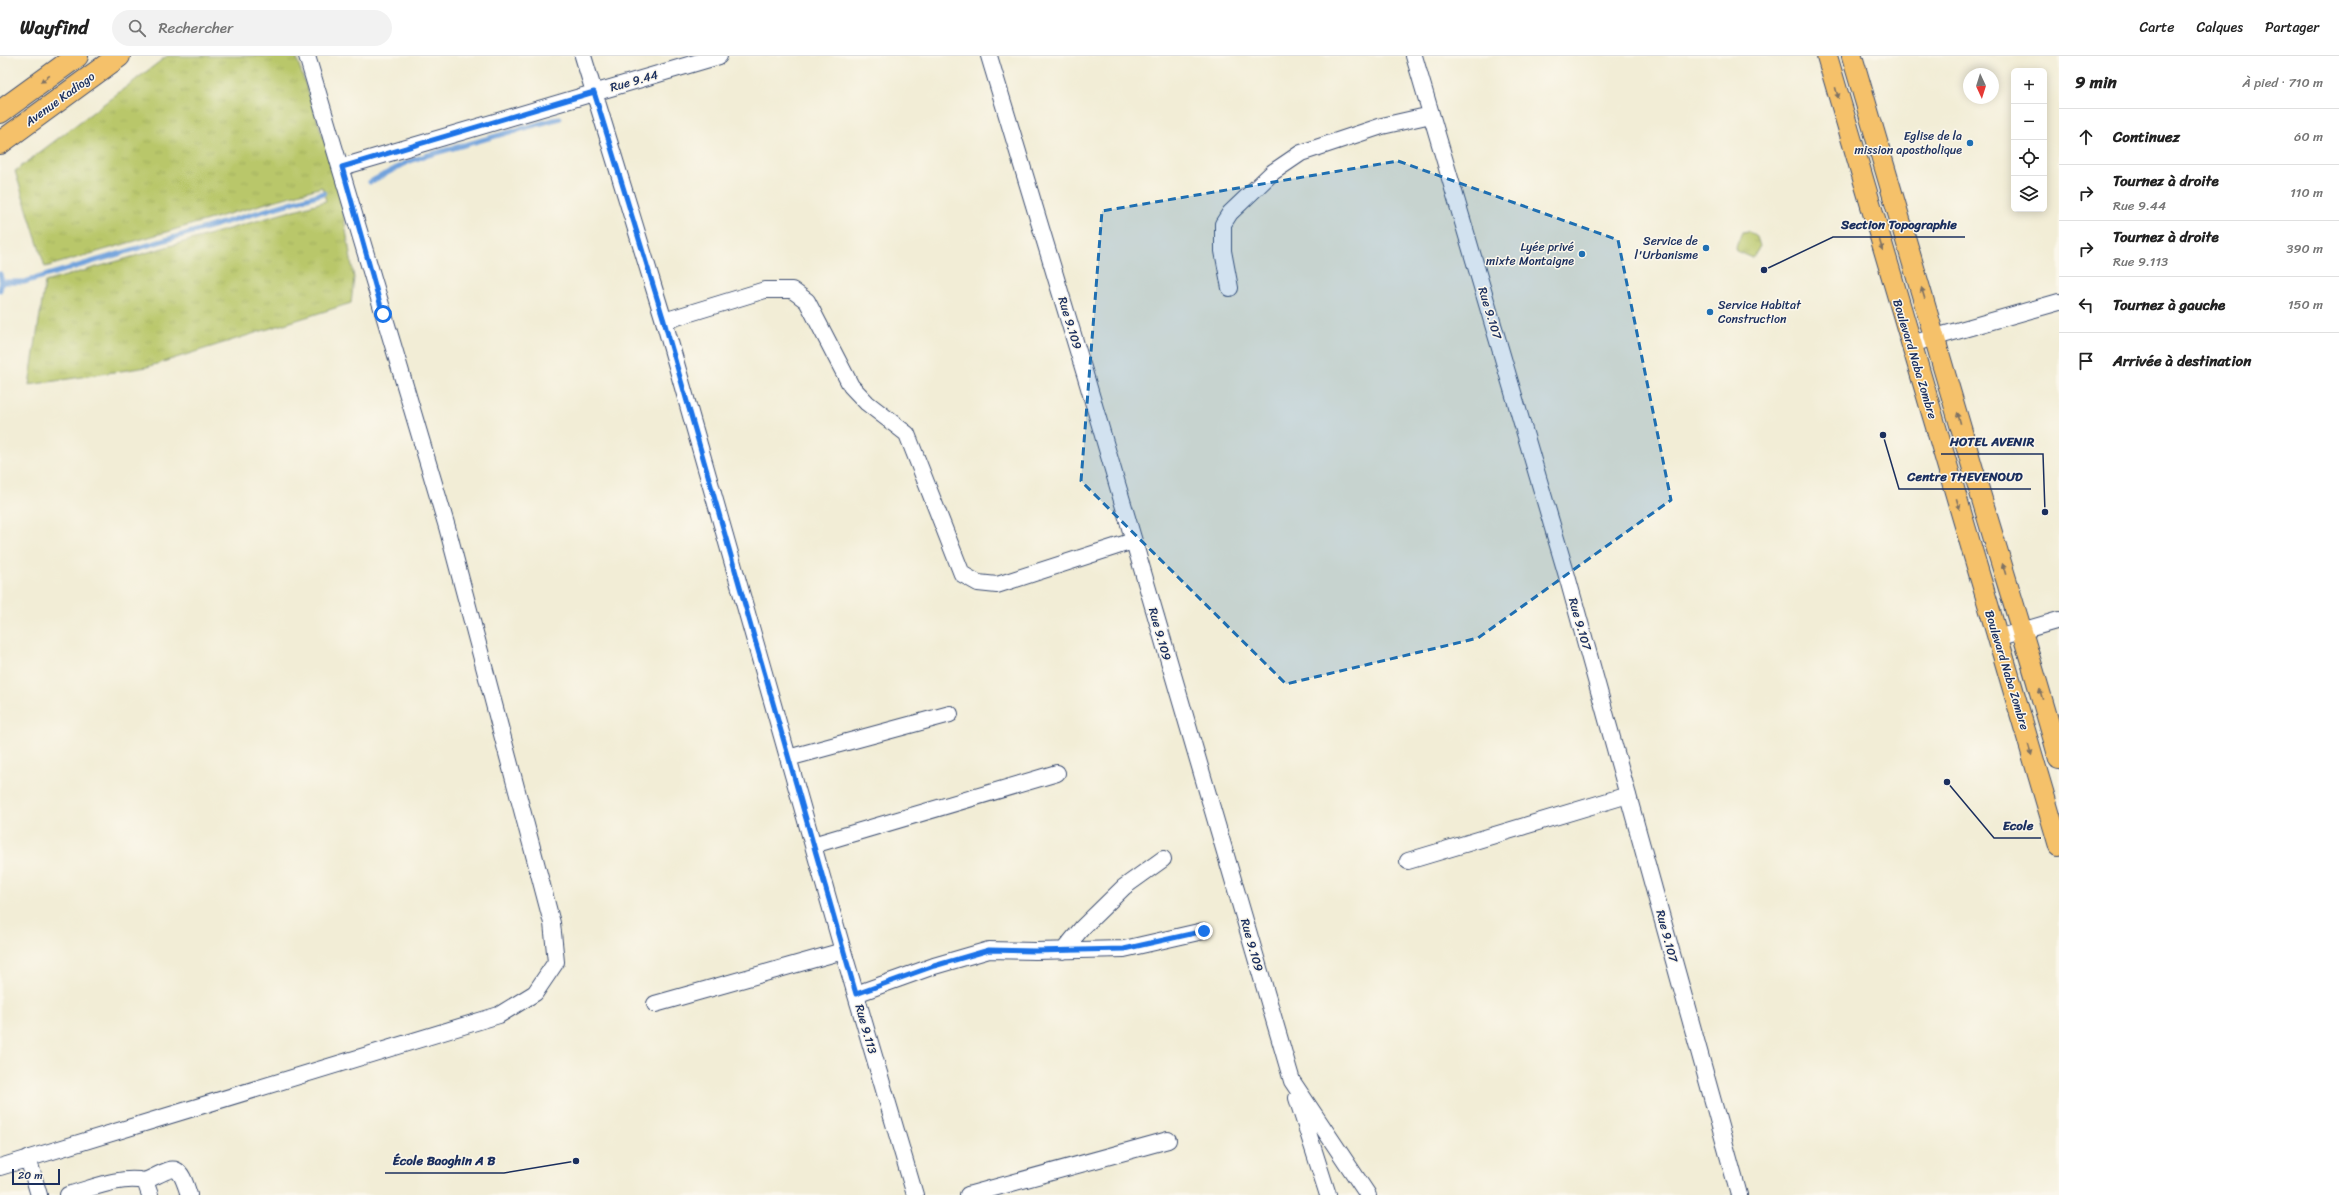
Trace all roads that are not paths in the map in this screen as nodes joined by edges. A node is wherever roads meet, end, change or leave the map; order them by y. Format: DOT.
graph roads {
  1 [pos="77,56"];
  2 [pos="119,56"];
  3 [pos="307,56"];
  4 [pos="583,56"];
  5 [pos="719,56"];
  6 [pos="989,56"];
  7 [pos="1414,56"];
  8 [pos="1826,56"];
  9 [pos="1852,56"];
  10 [pos="594,92"];
  11 [pos="0,112"];
  12 [pos="1431,114"];
  13 [pos="4,140"];
  14 [pos="342,167"];
  15 [pos="1230,288"];
  16 [pos="2059,302"];
  17 [pos="664,321"];
  18 [pos="1936,337"];
  19 [pos="1911,344"];
  20 [pos="1133,541"];
  21 [pos="2059,620"];
  22 [pos="2023,629"];
  23 [pos="1997,638"];
  24 [pos="950,714"];
  25 [pos="788,758"];
  26 [pos="2059,759"];
  27 [pos="1057,773"];
  28 [pos="1628,795"];
  29 [pos="813,845"];
  30 [pos="2059,846"];
  31 [pos="1163,860"];
  32 [pos="1408,861"];
  33 [pos="1204,931"];
  34 [pos="843,950"];
  35 [pos="1063,951"];
  36 [pos="856,994"];
  37 [pos="655,1004"];
  38 [pos="1292,1081"];
  39 [pos="1168,1140"];
  40 [pos="28,1158"];
  41 [pos="0,1167"];
  42 [pos="148,1188"];
  43 [pos="39,1195"];
  44 [pos="68,1195"];
  45 [pos="189,1195"];
  46 [pos="915,1195"];
  47 [pos="968,1195"];
  48 [pos="1328,1195"];
  49 [pos="1368,1195"];
  50 [pos="1739,1195"];
  1 -- 11 [label="highway, Avenue Kadiogo, one-way"];
  2 -- 13 [label="highway, Avenue Kadiogo"];
  3 -- 14 [label="street"];
  4 -- 10 [label="street, Rue 9.113"];
  5 -- 10 [label="street, Rue 9.44"];
  6 -- 20 [label="street, Rue 9.109"];
  7 -- 12 [label="street, Rue 9.107"];
  8 -- 19 [label="main road, Boulevard Naba Zombre, one-way"];
  18 -- 9 [label="main road, Boulevard Naba Zombre, one-way"];
  10 -- 14 [label="street, Rue 9.44"];
  10 -- 17 [label="street, Rue 9.113"];
  12 -- 15 [label="street"];
  12 -- 28 [label="street, Rue 9.107"];
  14 -- 40 [label="street"];
  16 -- 18 [label="street"];
  17 -- 20 [label="street"];
  17 -- 25 [label="street, Rue 9.113"];
  18 -- 19 [label="street"];
  22 -- 18 [label="main road, Boulevard Naba Zombre, one-way"];
  19 -- 23 [label="main road, Boulevard Naba Zombre, one-way"];
  20 -- 38 [label="street, Rue 9.109"];
  21 -- 22 [label="street"];
  22 -- 23 [label="street"];
  26 -- 22 [label="main road, Boulevard Naba Zombre, one-way"];
  23 -- 30 [label="main road, Boulevard Naba Zombre, one-way"];
  24 -- 25 [label="street"];
  25 -- 29 [label="street, Rue 9.113"];
  27 -- 29 [label="street"];
  28 -- 32 [label="street"];
  28 -- 50 [label="street, Rue 9.107"];
  29 -- 34 [label="street, Rue 9.113"];
  31 -- 35 [label="street"];
  33 -- 35 [label="street"];
  34 -- 36 [label="street, Rue 9.113"];
  34 -- 37 [label="street"];
  35 -- 36 [label="street"];
  36 -- 46 [label="street, Rue 9.113"];
  38 -- 48 [label="street"];
  38 -- 49 [label="street, Rue 9.109"];
  39 -- 47 [label="street"];
  40 -- 41 [label="street"];
  40 -- 43 [label="street"];
  42 -- 44 [label="street"];
  42 -- 45 [label="street"];
}
